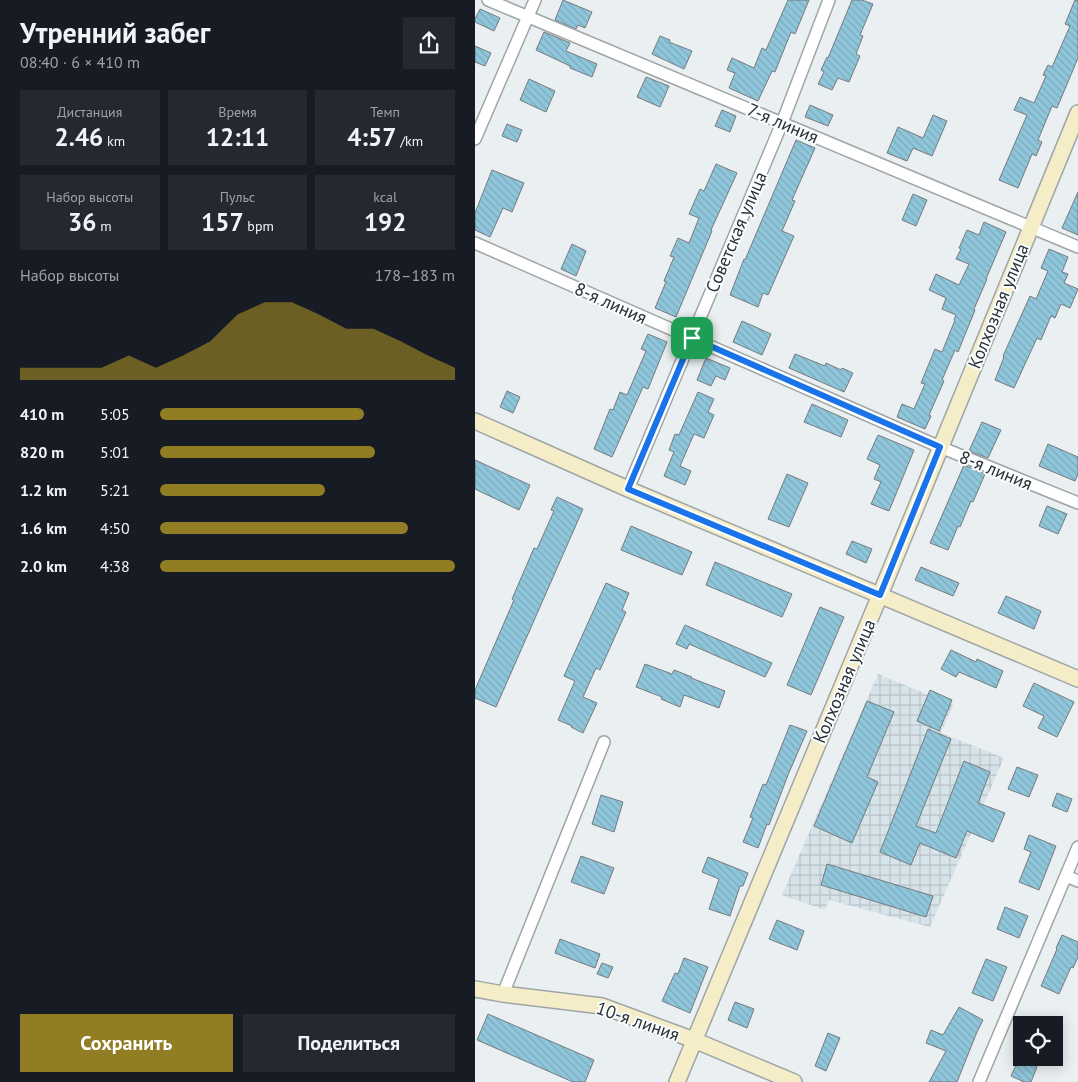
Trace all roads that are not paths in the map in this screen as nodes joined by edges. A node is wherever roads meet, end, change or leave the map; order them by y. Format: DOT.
graph roads {
  1 [pos="488,0"];
  2 [pos="535,0"];
  3 [pos="829,0"];
  4 [pos="527,17"];
  5 [pos="1078,113"];
  6 [pos="782,123"];
  7 [pos="475,139"];
  8 [pos="1031,227"];
  9 [pos="475,243"];
  10 [pos="1078,247"];
  11 [pos="692,338"];
  12 [pos="475,421"];
  13 [pos="940,447"];
  14 [pos="628,489"];
  15 [pos="1078,504"];
  16 [pos="880,595"];
  17 [pos="1078,679"];
  18 [pos="604,742"];
  19 [pos="1078,847"];
  20 [pos="1066,876"];
  21 [pos="1078,881"];
  22 [pos="475,989"];
  23 [pos="503,994"];
  24 [pos="694,1040"];
  25 [pos="677,1082"];
  26 [pos="794,1082"];
  27 [pos="979,1082"];
  1 -- 4 [label="street, 7-я линия"];
  2 -- 4 [label="street"];
  3 -- 6 [label="street, Советская улица"];
  4 -- 6 [label="street, 7-я линия"];
  4 -- 7 [label="street"];
  5 -- 8 [label="street, Колхозная улица"];
  6 -- 8 [label="street, 7-я линия"];
  6 -- 11 [label="street, Советская улица"];
  8 -- 10 [label="street, 7-я линия"];
  8 -- 13 [label="street, Колхозная улица"];
  9 -- 11 [label="street, 8-я линия"];
  11 -- 13 [label="street, 8-я линия"];
  11 -- 14 [label="street, Советская улица"];
  12 -- 14 [label="street"];
  13 -- 15 [label="street, 8-я линия"];
  13 -- 16 [label="street, Колхозная улица"];
  14 -- 16 [label="street"];
  16 -- 17 [label="street"];
  16 -- 24 [label="street, Колхозная улица"];
  18 -- 23 [label="street"];
  19 -- 20 [label="street"];
  20 -- 21 [label="street"];
  20 -- 27 [label="street"];
  22 -- 23 [label="street, 10-я линия"];
  23 -- 24 [label="street, 10-я линия"];
  24 -- 25 [label="street, Колхозная улица"];
  24 -- 26 [label="street, 10-я линия"];
}
